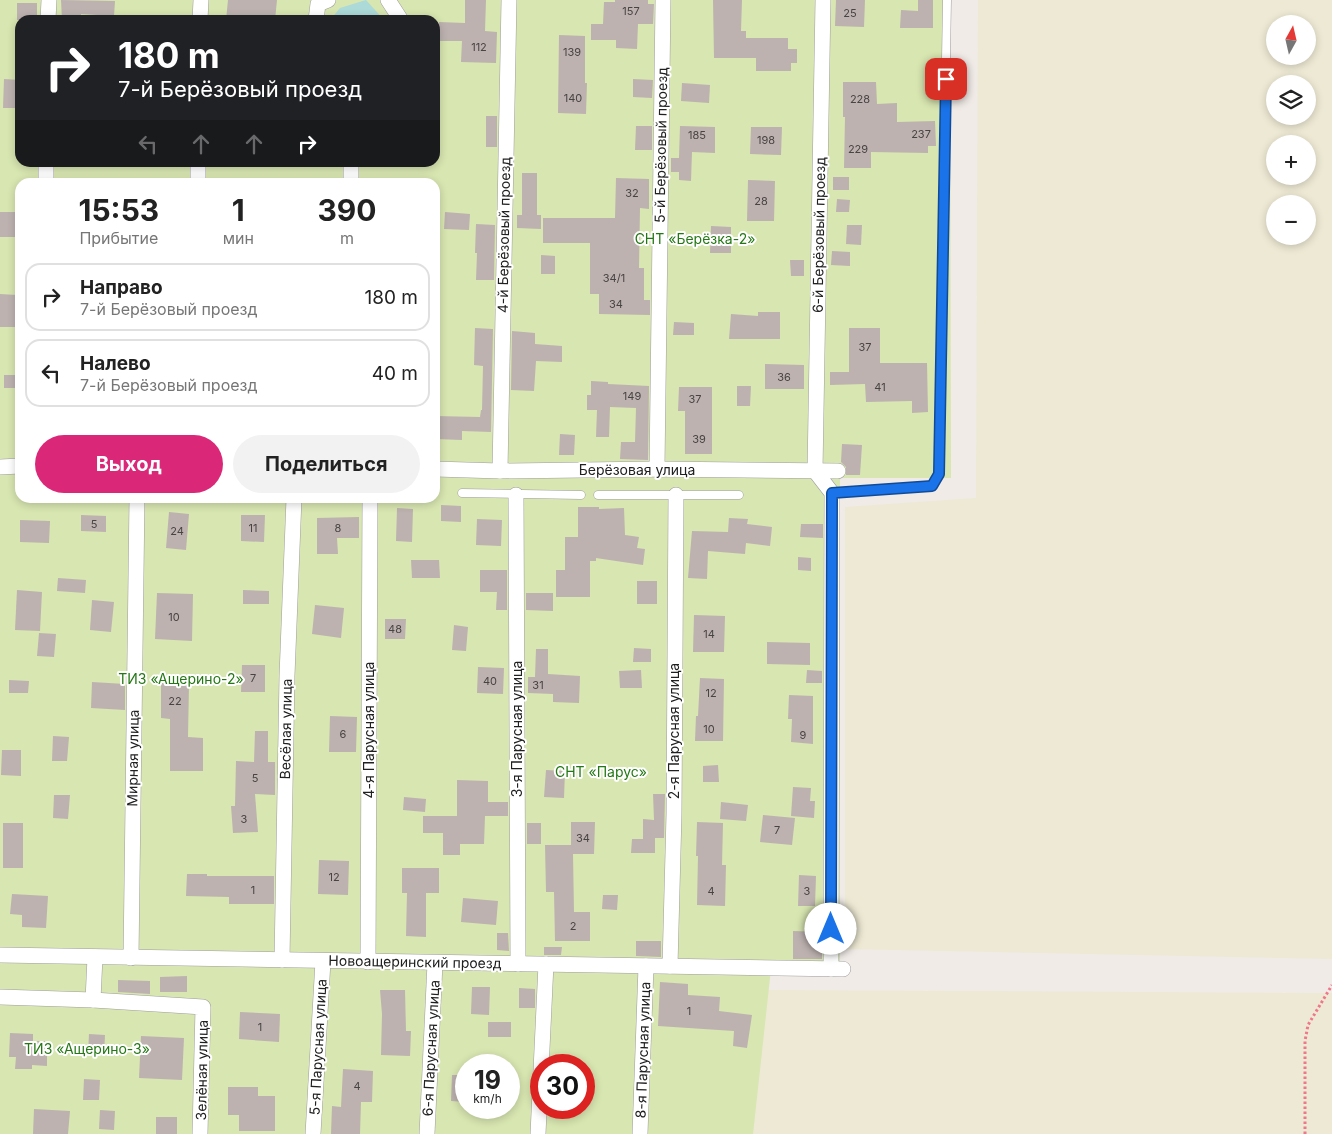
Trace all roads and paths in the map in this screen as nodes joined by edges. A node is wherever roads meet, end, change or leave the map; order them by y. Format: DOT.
graph roads {
  1 [pos="49,0"];
  2 [pos="201,0"];
  3 [pos="328,0"];
  4 [pos="388,0"];
  5 [pos="509,0"];
  6 [pos="663,0"];
  7 [pos="822,0"];
  8 [pos="947,0"];
  9 [pos="48,15"];
  10 [pos="200,15"];
  11 [pos="317,15"];
  12 [pos="398,15"];
  13 [pos="15,466"];
  14 [pos="0,467"];
  15 [pos="440,469"];
  16 [pos="656,469"];
  17 [pos="500,471"];
  18 [pos="816,471"];
  19 [pos="838,471"];
  20 [pos="462,493"];
  21 [pos="832,493"];
  22 [pos="516,495"];
  23 [pos="581,495"];
  24 [pos="598,495"];
  25 [pos="676,495"];
  26 [pos="739,495"];
  27 [pos="137,503"];
  28 [pos="294,503"];
  29 [pos="370,503"];
  30 [pos="0,955"];
  31 [pos="95,957"];
  32 [pos="131,958"];
  33 [pos="282,960"];
  34 [pos="323,961"];
  35 [pos="368,962"];
  36 [pos="435,963"];
  37 [pos="518,964"];
  38 [pos="546,964"];
  39 [pos="646,966"];
  40 [pos="670,966"];
  41 [pos="1332,985"];
  42 [pos="0,997"];
  43 [pos="93,1000"];
  44 [pos="200,1134"];
  45 [pos="313,1134"];
  46 [pos="427,1134"];
  47 [pos="538,1134"];
  48 [pos="640,1134"];
  49 [pos="1305,1134"];
  1 -- 9 [label="street"];
  2 -- 10 [label="street"];
  3 -- 11 [label="street"];
  4 -- 12 [label="street"];
  5 -- 17 [label="street, 4-й Берёзовый проезд"];
  6 -- 16 [label="street, 5-й Берёзовый проезд"];
  7 -- 18 [label="street, 6-й Берёзовый проезд"];
  8 -- 21 [label="lane"];
  13 -- 14 [label="street"];
  15 -- 17 [label="street, Берёзовая улица"];
  16 -- 17 [label="street, Берёзовая улица"];
  16 -- 18 [label="street, Берёзовая улица"];
  18 -- 19 [label="street, Берёзовая улица"];
  18 -- 21 [label="street"];
  20 -- 22 [label="lane"];
  21 -- 40 [label="street, Новоащеринский проезд"];
  22 -- 23 [label="lane"];
  22 -- 37 [label="street, 3-я Парусная улица"];
  24 -- 25 [label="lane"];
  25 -- 26 [label="lane"];
  25 -- 40 [label="street, 2-я Парусная улица"];
  27 -- 32 [label="street, Мирная улица"];
  28 -- 33 [label="street, Весёлая улица"];
  29 -- 35 [label="street, 4-я Парусная улица"];
  30 -- 31 [label="street, Новоащеринский проезд"];
  31 -- 32 [label="street, Новоащеринский проезд"];
  31 -- 43 [label="street"];
  32 -- 33 [label="street, Новоащеринский проезд"];
  33 -- 34 [label="street, Новоащеринский проезд"];
  34 -- 35 [label="street, Новоащеринский проезд"];
  34 -- 45 [label="street, 5-я Парусная улица"];
  35 -- 36 [label="street, Новоащеринский проезд"];
  36 -- 37 [label="street, Новоащеринский проезд"];
  36 -- 46 [label="street, 6-я Парусная улица"];
  37 -- 38 [label="street, Новоащеринский проезд"];
  38 -- 39 [label="street, Новоащеринский проезд"];
  38 -- 47 [label="street"];
  39 -- 40 [label="street, Новоащеринский проезд"];
  39 -- 48 [label="street, 8-я Парусная улица"];
  41 -- 49 [label="path"];
  42 -- 43 [label="street"];
  43 -- 44 [label="street, Зелёная улица"];
}
